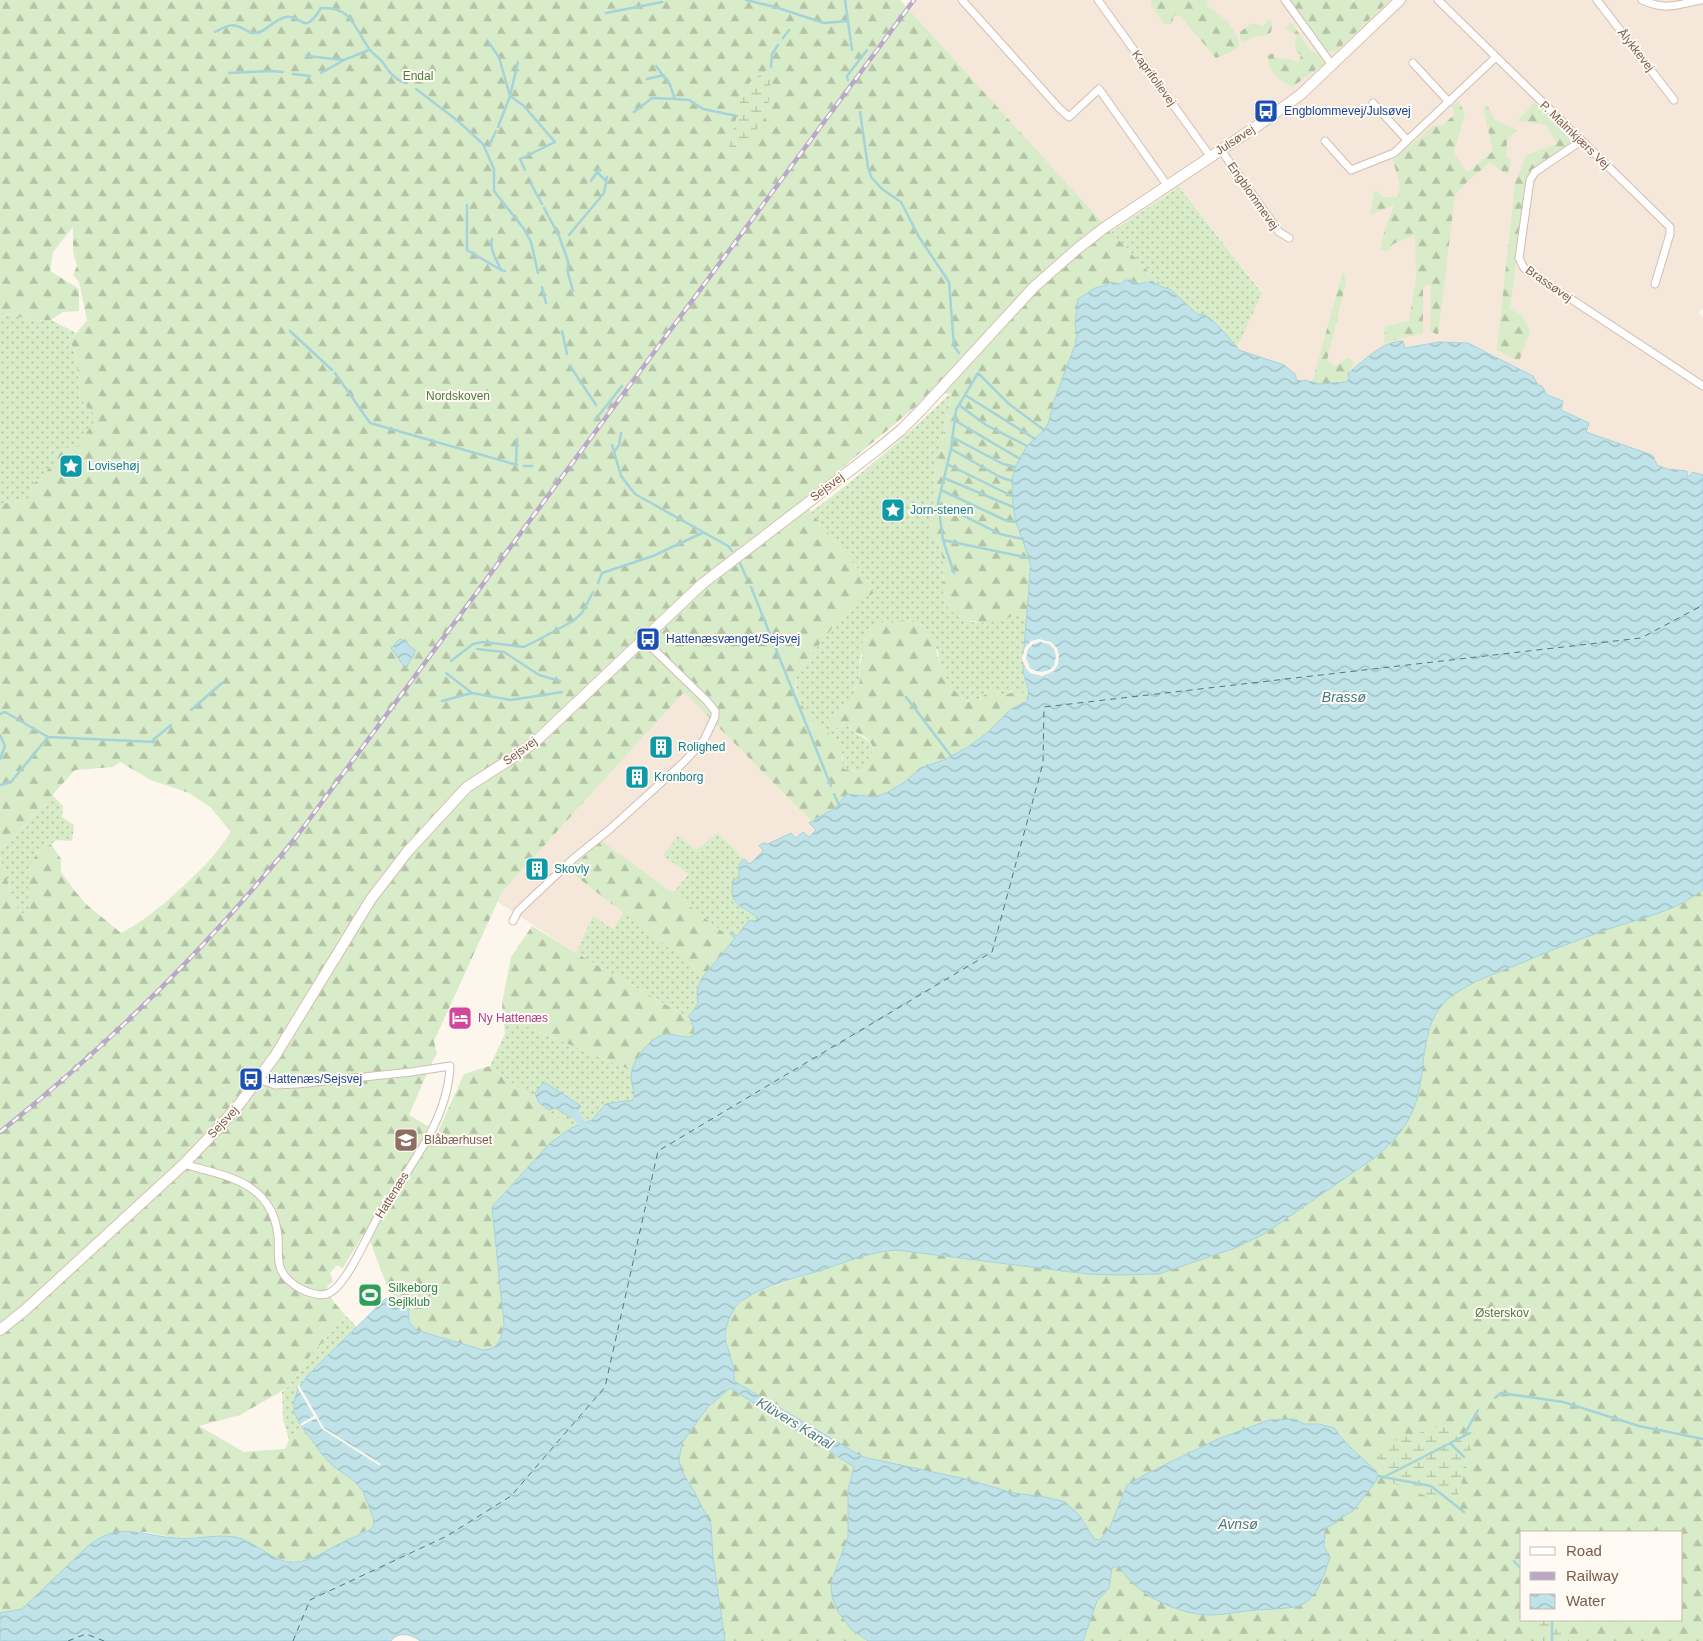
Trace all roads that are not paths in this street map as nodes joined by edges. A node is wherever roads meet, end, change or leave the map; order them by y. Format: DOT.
graph roads {
  1 [pos="962,0"];
  2 [pos="1098,0"];
  3 [pos="1285,0"];
  4 [pos="1400,0"];
  5 [pos="1438,0"];
  6 [pos="1597,0"];
  7 [pos="1642,0"];
  8 [pos="1700,0"];
  9 [pos="1496,57"];
  10 [pos="1413,63"];
  11 [pos="1332,65"];
  12 [pos="1674,100"];
  13 [pos="1449,102"];
  14 [pos="1373,104"];
  15 [pos="1407,140"];
  16 [pos="1325,141"];
  17 [pos="1581,141"];
  18 [pos="1221,150"];
  19 [pos="1210,156"];
  20 [pos="1167,186"];
  21 [pos="1104,228"];
  22 [pos="1289,238"];
  23 [pos="1655,284"];
  24 [pos="1703,386"];
  25 [pos="643,639"];
  26 [pos="513,921"];
  27 [pos="259,1079"];
  28 [pos="184,1164"];
  29 [pos="0,1330"];
  1 -- 20 [label="street"];
  2 -- 19 [label="street, Kaprifolievej"];
  3 -- 11 [label="street"];
  4 -- 11 [label="street, Julsøvej"];
  5 -- 9 [label="street, P. Malmkjærs Vej"];
  6 -- 12 [label="street, Ålykkevej"];
  7 -- 8 [label="street"];
  9 -- 13 [label="street"];
  9 -- 17 [label="street, P. Malmkjærs Vej"];
  10 -- 13 [label="street"];
  11 -- 18 [label="street, Julsøvej"];
  13 -- 15 [label="street"];
  14 -- 15 [label="street"];
  15 -- 16 [label="street"];
  17 -- 23 [label="street, P. Malmkjærs Vej"];
  17 -- 24 [label="street, Brassøvej"];
  18 -- 19 [label="street, Julsøvej"];
  18 -- 22 [label="street, Engblommevej"];
  19 -- 20 [label="street, Julsøvej"];
  20 -- 21 [label="street, Julsøvej"];
  21 -- 25 [label="street, Sejsvej"];
  25 -- 26 [label="street"];
  25 -- 27 [label="street, Sejsvej"];
  27 -- 28 [label="street, Sejsvej"];
  27 -- 28 [label="street, Hattenæs"];
  28 -- 29 [label="street, Sejsvej"];
}
